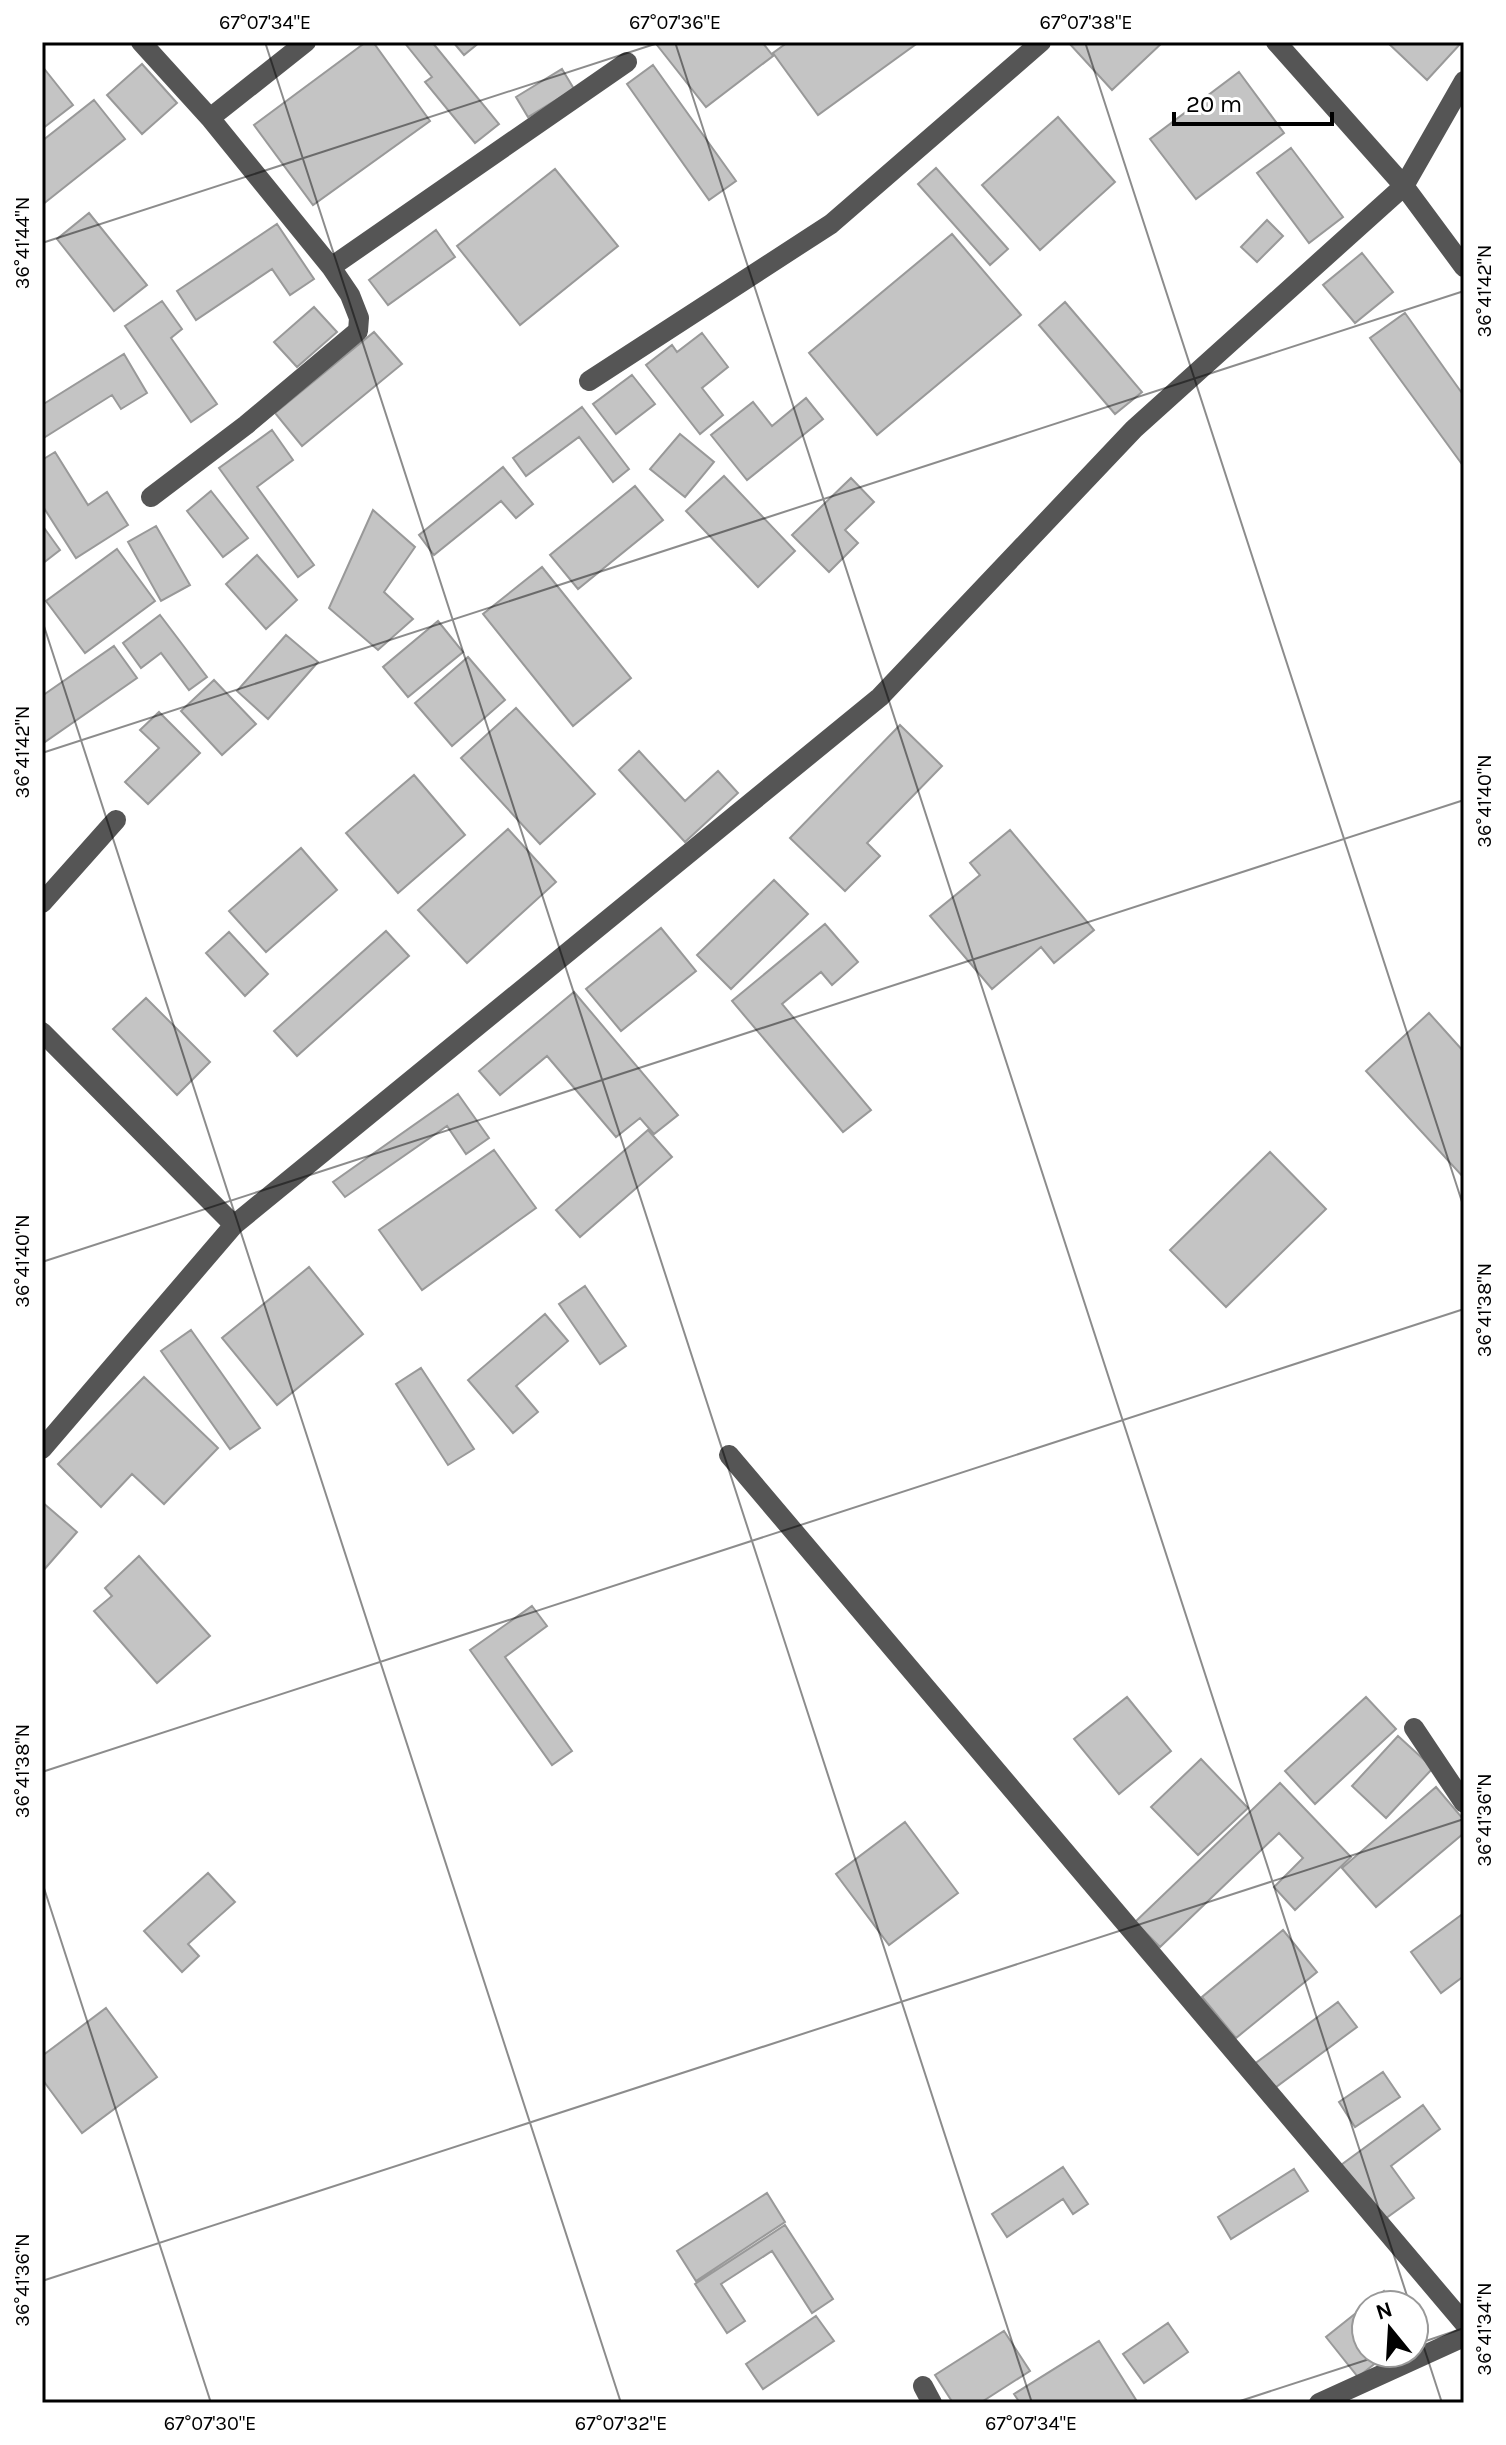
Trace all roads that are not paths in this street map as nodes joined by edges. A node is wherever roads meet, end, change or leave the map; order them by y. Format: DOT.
graph roads {
  1 [pos="141,42"];
  2 [pos="306,42"];
  3 [pos="1041,42"];
  4 [pos="1276,42"];
  5 [pos="627,62"];
  6 [pos="1464,81"];
  7 [pos="210,118"];
  8 [pos="1404,186"];
  9 [pos="331,267"];
  10 [pos="1464,267"];
  11 [pos="589,381"];
  12 [pos="151,497"];
  13 [pos="116,820"];
  14 [pos="42,903"];
  15 [pos="42,1032"];
  16 [pos="234,1225"];
  17 [pos="42,1449"];
  18 [pos="729,1455"];
  19 [pos="1414,1728"];
  20 [pos="1464,1803"];
  21 [pos="1464,2323"];
  22 [pos="1464,2337"];
  23 [pos="1319,2403"];
  1 -- 7 [label="street"];
  2 -- 7 [label="street"];
  3 -- 11 [label="street"];
  4 -- 8 [label="street"];
  5 -- 9 [label="street"];
  6 -- 8 [label="street"];
  7 -- 9 [label="street"];
  8 -- 10 [label="street"];
  8 -- 16 [label="street"];
  9 -- 12 [label="street"];
  13 -- 14 [label="street"];
  15 -- 16 [label="street"];
  16 -- 17 [label="street"];
  18 -- 21 [label="street"];
  19 -- 20 [label="street"];
  22 -- 23 [label="street"];
}
